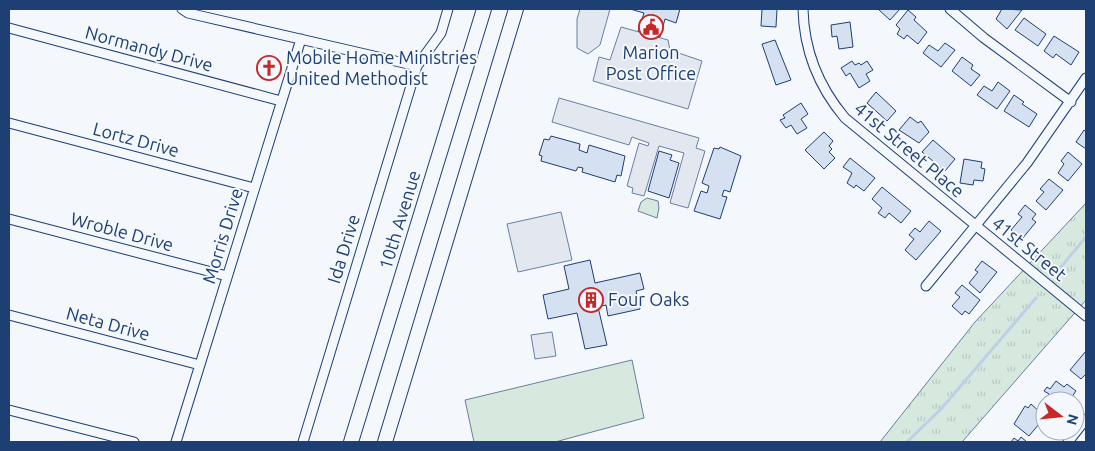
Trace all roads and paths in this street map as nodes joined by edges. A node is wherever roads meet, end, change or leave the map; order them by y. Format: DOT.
graph roads {
  1 [pos="182,9"];
  2 [pos="448,9"];
  3 [pos="484,9"];
  4 [pos="516,9"];
  5 [pos="804,9"];
  6 [pos="950,9"];
  7 [pos="9,28"];
  8 [pos="301,39"];
  9 [pos="417,66"];
  10 [pos="1086,78"];
  11 [pos="281,101"];
  12 [pos="1071,102"];
  13 [pos="9,123"];
  14 [pos="254,188"];
  15 [pos="9,219"];
  16 [pos="975,227"];
  17 [pos="228,276"];
  18 [pos="926,286"];
  19 [pos="9,315"];
  20 [pos="1086,316"];
  21 [pos="200,365"];
  22 [pos="9,410"];
  23 [pos="1086,419"];
  24 [pos="134,442"];
  25 [pos="176,442"];
  26 [pos="303,442"];
  27 [pos="351,442"];
  28 [pos="385,442"];
  29 [pos="1068,442"];
  1 -- 8 [label="street"];
  2 -- 9 [label="street, Ida Drive"];
  3 -- 27 [label="main road, 10th Avenue"];
  4 -- 28 [label="main road"];
  5 -- 16 [label="street, 41st Street Place"];
  6 -- 12 [label="street"];
  7 -- 11 [label="street, Normandy Drive"];
  8 -- 9 [label="street"];
  8 -- 11 [label="street, Morris Drive"];
  9 -- 26 [label="street, Ida Drive"];
  10 -- 12 [label="street"];
  11 -- 14 [label="street, Morris Drive"];
  12 -- 16 [label="street"];
  13 -- 14 [label="street, Lortz Drive"];
  14 -- 17 [label="street, Morris Drive"];
  15 -- 17 [label="street, Wroble Drive"];
  16 -- 18 [label="street"];
  16 -- 20 [label="street, 41st Street"];
  17 -- 21 [label="street, Morris Drive"];
  19 -- 21 [label="street, Neta Drive"];
  21 -- 25 [label="street, Morris Drive"];
  22 -- 24 [label="street"];
  23 -- 29 [label="street"];
}
